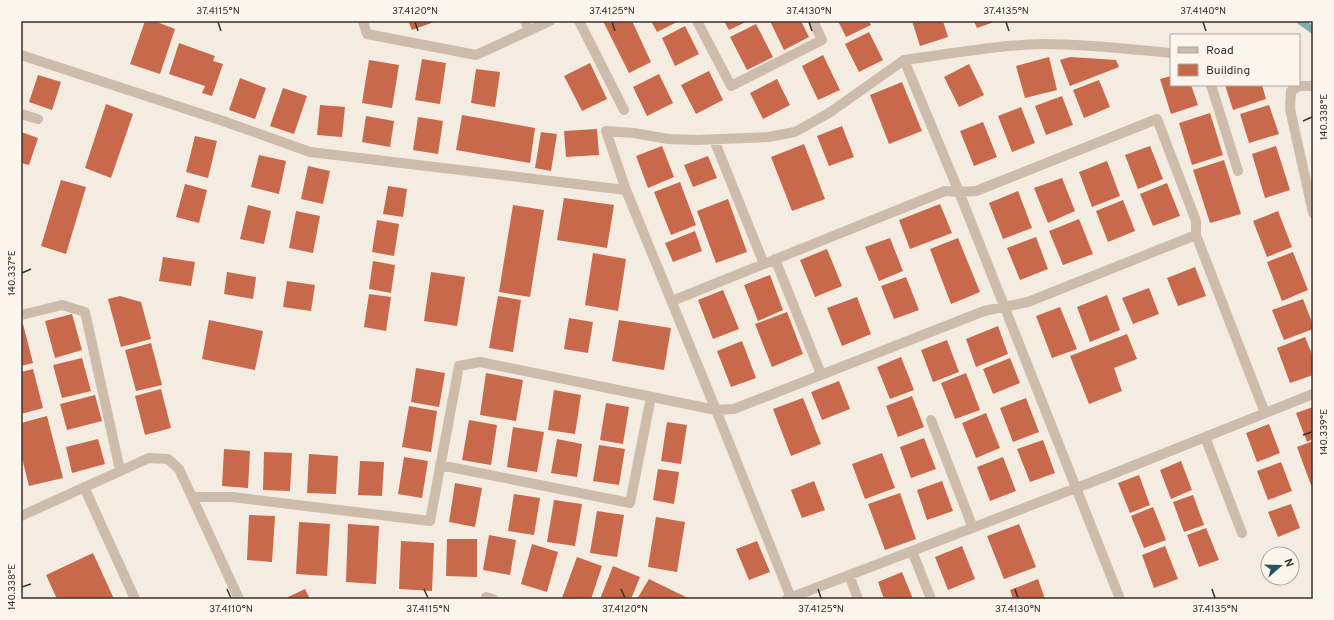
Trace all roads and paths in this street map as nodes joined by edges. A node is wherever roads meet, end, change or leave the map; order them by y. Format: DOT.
graph roads {
  1 [pos="363,21"];
  2 [pos="525,21"];
  3 [pos="550,21"];
  4 [pos="579,21"];
  5 [pos="697,21"];
  6 [pos="813,21"];
  7 [pos="529,32"];
  8 [pos="1170,53"];
  9 [pos="21,55"];
  10 [pos="904,60"];
  11 [pos="1211,86"];
  12 [pos="1313,86"];
  13 [pos="624,110"];
  14 [pos="21,114"];
  15 [pos="38,119"];
  16 [pos="714,140"];
  17 [pos="1238,171"];
  18 [pos="626,190"];
  19 [pos="1311,190"];
  20 [pos="959,192"];
  21 [pos="1313,213"];
  22 [pos="1196,235"];
  23 [pos="775,259"];
  24 [pos="764,264"];
  25 [pos="672,301"];
  26 [pos="1005,307"];
  27 [pos="21,315"];
  28 [pos="821,374"];
  29 [pos="1313,394"];
  30 [pos="651,397"];
  31 [pos="716,410"];
  32 [pos="1265,413"];
  33 [pos="931,420"];
  34 [pos="1206,437"];
  35 [pos="440,465"];
  36 [pos="120,470"];
  37 [pos="84,487"];
  38 [pos="1077,488"];
  39 [pos="192,497"];
  40 [pos="21,516"];
  41 [pos="973,528"];
  42 [pos="1242,532"];
  43 [pos="912,551"];
  44 [pos="849,575"];
  45 [pos="789,598"];
  46 [pos="135,599"];
  47 [pos="239,599"];
  48 [pos="858,599"];
  49 [pos="931,599"];
  50 [pos="1120,599"];
  1 -- 7 [label="street"];
  2 -- 7 [label="street"];
  3 -- 7 [label="street"];
  4 -- 13 [label="street"];
  5 -- 6 [label="street"];
  8 -- 10 [label="street"];
  9 -- 18 [label="street"];
  10 -- 16 [label="street"];
  10 -- 20 [label="street"];
  11 -- 17 [label="street"];
  12 -- 19 [label="street"];
  14 -- 15 [label="street"];
  16 -- 18 [label="street"];
  16 -- 24 [label="street"];
  18 -- 25 [label="street"];
  19 -- 21 [label="street"];
  20 -- 22 [label="street"];
  20 -- 23 [label="street"];
  20 -- 26 [label="street"];
  22 -- 26 [label="street"];
  22 -- 32 [label="street"];
  23 -- 24 [label="street"];
  23 -- 28 [label="street"];
  24 -- 25 [label="street"];
  25 -- 31 [label="street"];
  26 -- 28 [label="street"];
  26 -- 38 [label="street"];
  27 -- 36 [label="street"];
  28 -- 31 [label="street"];
  29 -- 32 [label="street"];
  30 -- 31 [label="street"];
  30 -- 35 [label="street"];
  30 -- 35 [label="street"];
  31 -- 45 [label="street"];
  32 -- 34 [label="street"];
  33 -- 41 [label="street"];
  34 -- 38 [label="street"];
  34 -- 42 [label="street"];
  35 -- 39 [label="street"];
  36 -- 37 [label="street"];
  36 -- 39 [label="street"];
  37 -- 40 [label="street"];
  37 -- 46 [label="street"];
  38 -- 41 [label="street"];
  38 -- 50 [label="street"];
  39 -- 47 [label="street"];
  41 -- 43 [label="street"];
  43 -- 44 [label="street"];
  43 -- 49 [label="street"];
  44 -- 45 [label="street"];
  44 -- 48 [label="street"];
}
